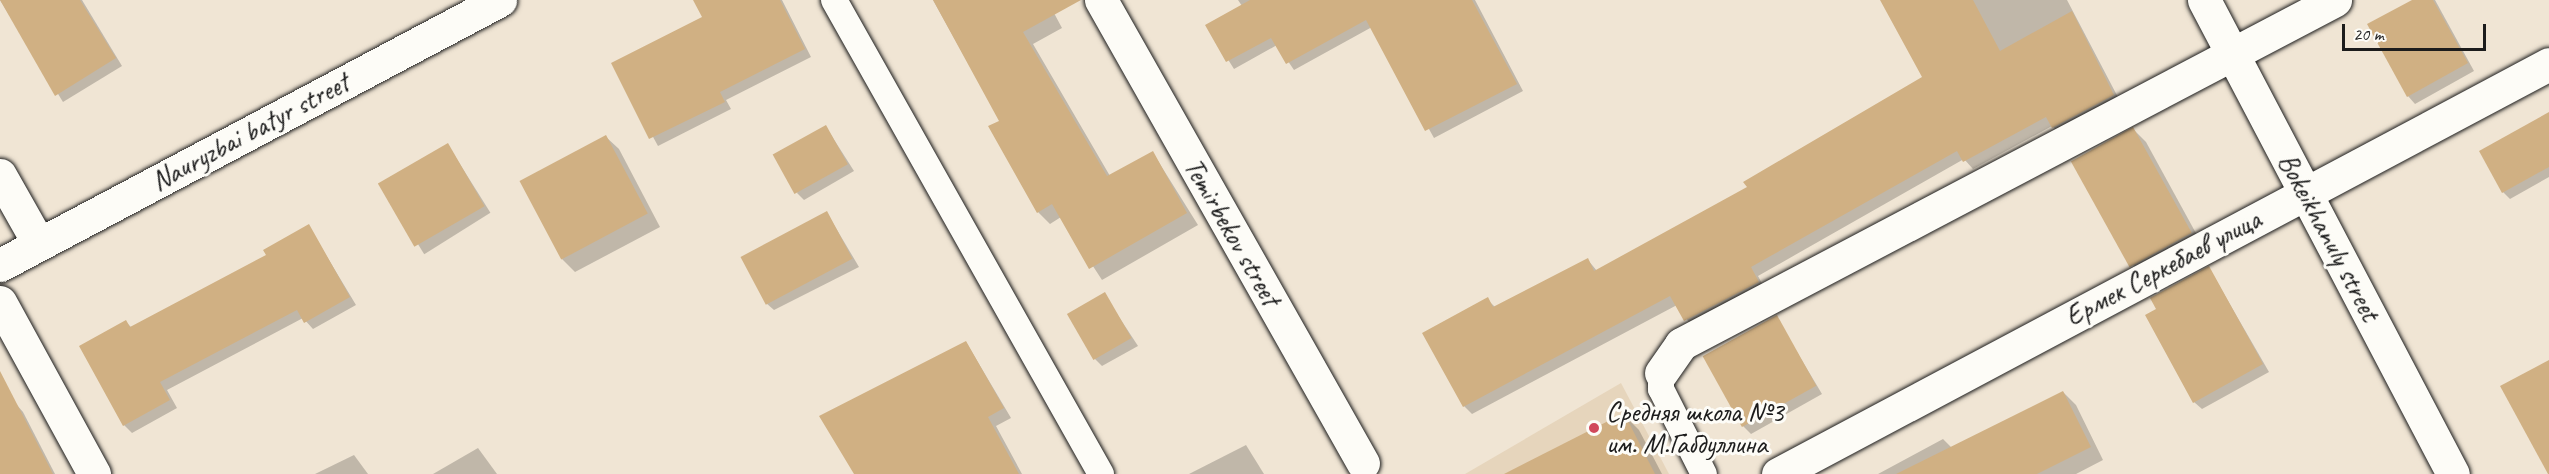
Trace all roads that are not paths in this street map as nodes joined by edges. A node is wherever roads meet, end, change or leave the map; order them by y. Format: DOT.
graph roads {
  1 [pos="500,0"];
  2 [pos="834,0"];
  3 [pos="1101,0"];
  4 [pos="2204,0"];
  5 [pos="2335,0"];
  6 [pos="2231,52"];
  7 [pos="2549,64"];
  8 [pos="0,175"];
  9 [pos="2305,192"];
  10 [pos="39,244"];
  11 [pos="0,265"];
  12 [pos="0,302"];
  13 [pos="1661,373"];
  14 [pos="1363,463"];
  15 [pos="94,474"];
  16 [pos="1101,474"];
  17 [pos="1704,474"];
  18 [pos="1778,474"];
  19 [pos="2453,474"];
  1 -- 10 [label="street, Nauryzbai batyr street"];
  2 -- 16 [label="lane"];
  3 -- 14 [label="street, Temirbekov street"];
  4 -- 6 [label="street, Bokeikhanuly street"];
  5 -- 6 [label="street"];
  6 -- 9 [label="street, Bokeikhanuly street"];
  6 -- 13 [label="street"];
  7 -- 9 [label="street, Ермек Серкебаев улица"];
  8 -- 10 [label="street"];
  9 -- 18 [label="street, Ермек Серкебаев улица"];
  9 -- 19 [label="street, Bokeikhanuly street"];
  10 -- 11 [label="street, Nauryzbai batyr street"];
  12 -- 15 [label="street"];
  13 -- 17 [label="lane"];
}
